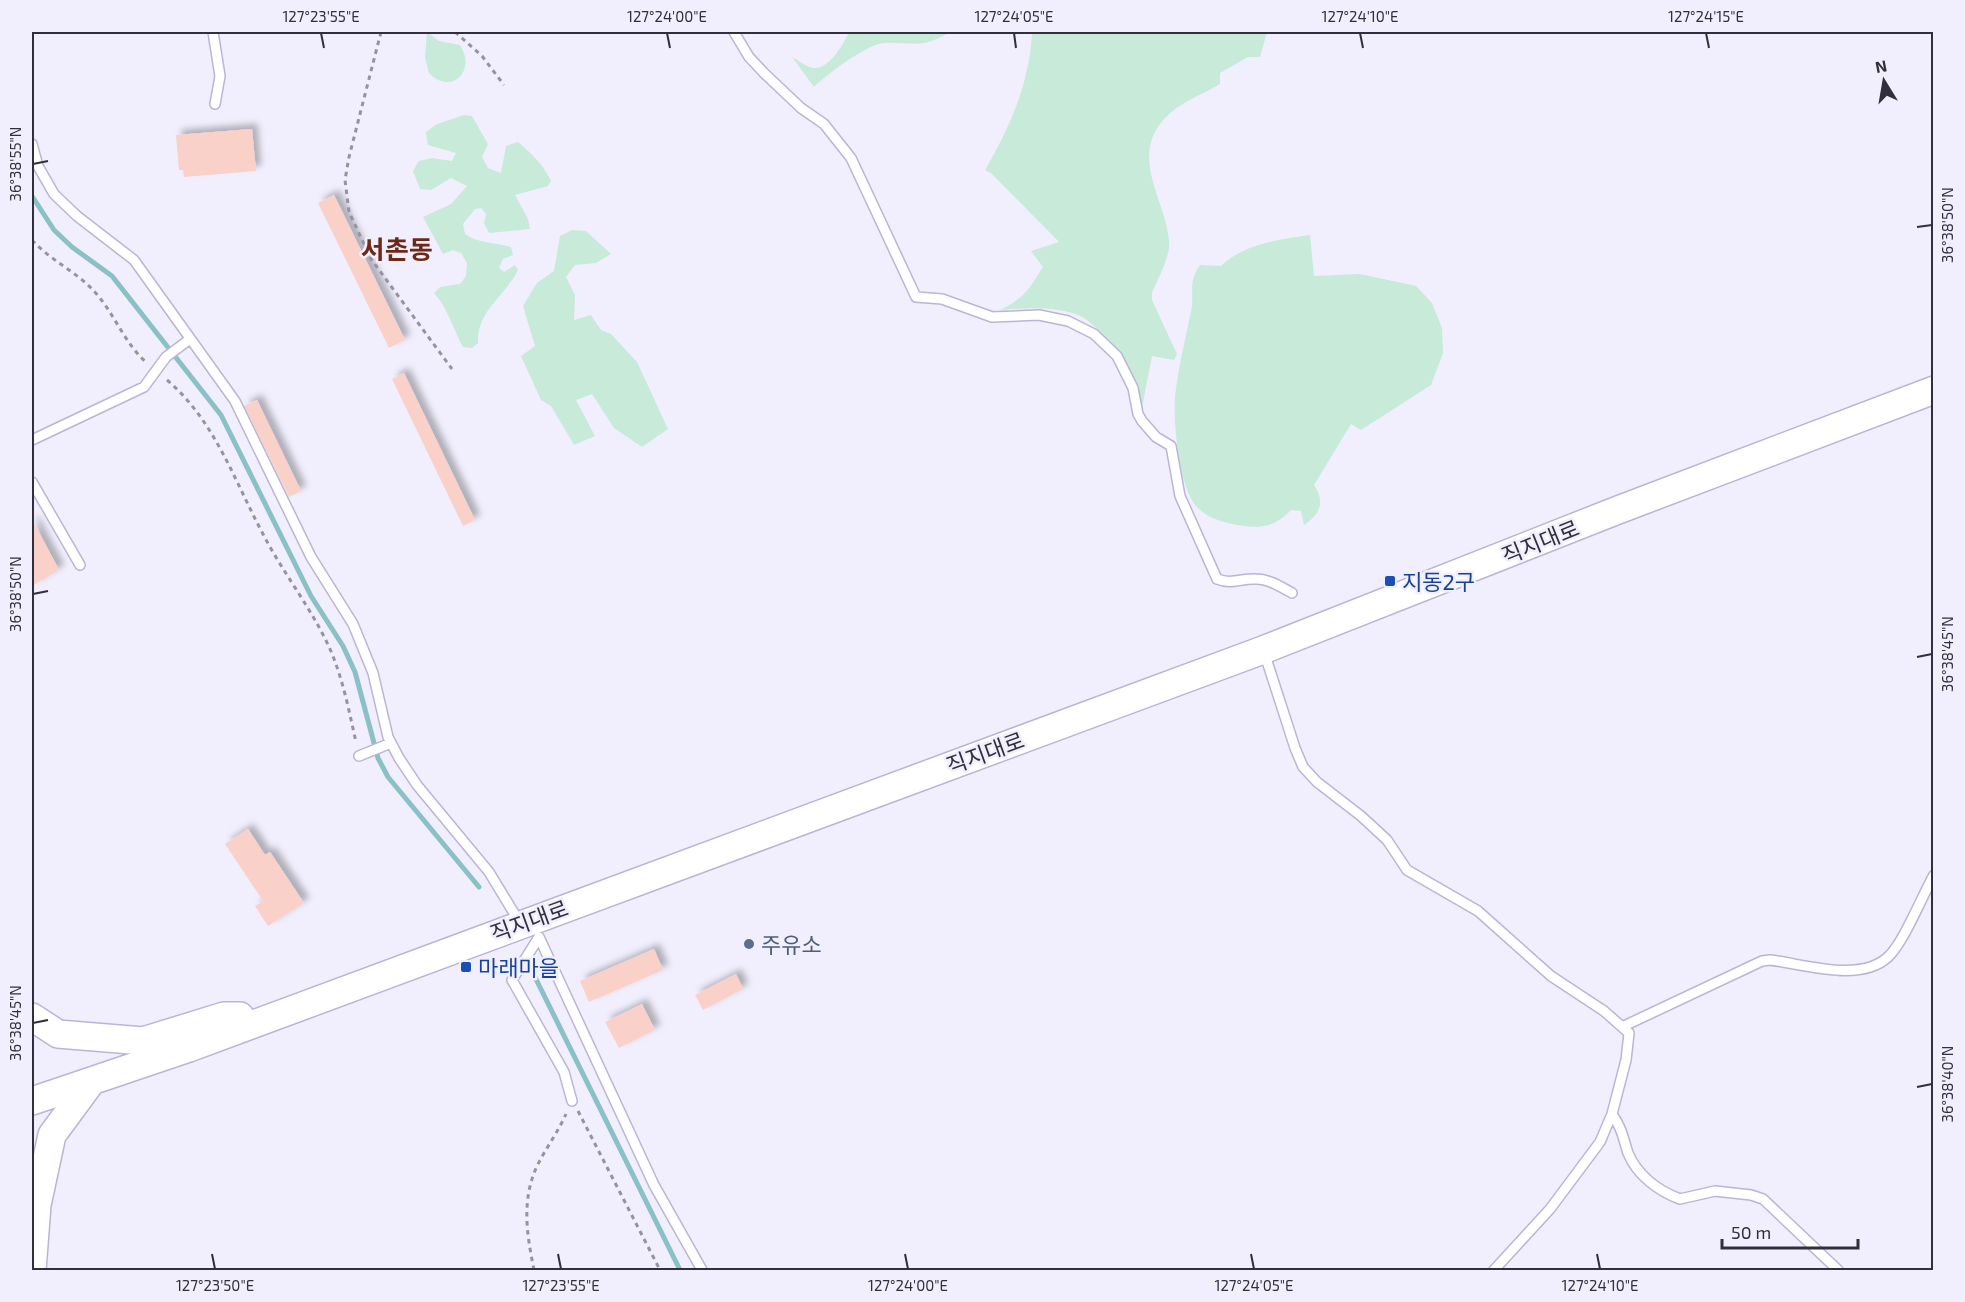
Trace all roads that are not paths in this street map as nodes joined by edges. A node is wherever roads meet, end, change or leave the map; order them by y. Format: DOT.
graph roads {
  1 [pos="213,32"];
  2 [pos="734,32"];
  3 [pos="215,104"];
  4 [pos="32,144"];
  5 [pos="190,339"];
  6 [pos="1934,390"];
  7 [pos="32,440"];
  8 [pos="32,482"];
  9 [pos="80,564"];
  10 [pos="1292,593"];
  11 [pos="1263,650"];
  12 [pos="391,743"];
  13 [pos="359,756"];
  14 [pos="1934,875"];
  15 [pos="530,930"];
  16 [pos="32,1017"];
  17 [pos="271,1017"];
  18 [pos="1624,1026"];
  19 [pos="91,1082"];
  20 [pos="32,1101"];
  21 [pos="572,1101"];
  22 [pos="1612,1114"];
  23 [pos="32,1270"];
  24 [pos="702,1270"];
  25 [pos="1494,1270"];
  26 [pos="1838,1270"];
  1 -- 3 [label="lane"];
  2 -- 10 [label="lane"];
  4 -- 5 [label="lane"];
  5 -- 7 [label="lane"];
  5 -- 12 [label="lane"];
  6 -- 11 [label="main road, 직지대로"];
  8 -- 9 [label="lane"];
  11 -- 15 [label="main road, 직지대로"];
  11 -- 18 [label="lane"];
  12 -- 13 [label="lane"];
  12 -- 15 [label="lane"];
  14 -- 18 [label="lane"];
  15 -- 17 [label="main road, 직지대로"];
  15 -- 21 [label="lane"];
  15 -- 24 [label="lane"];
  16 -- 17 [label="main road"];
  17 -- 19 [label="main road, 직지대로"];
  18 -- 22 [label="lane"];
  19 -- 20 [label="main road, 직지대로"];
  19 -- 23 [label="main road"];
  22 -- 25 [label="lane"];
  22 -- 26 [label="lane"];
}
